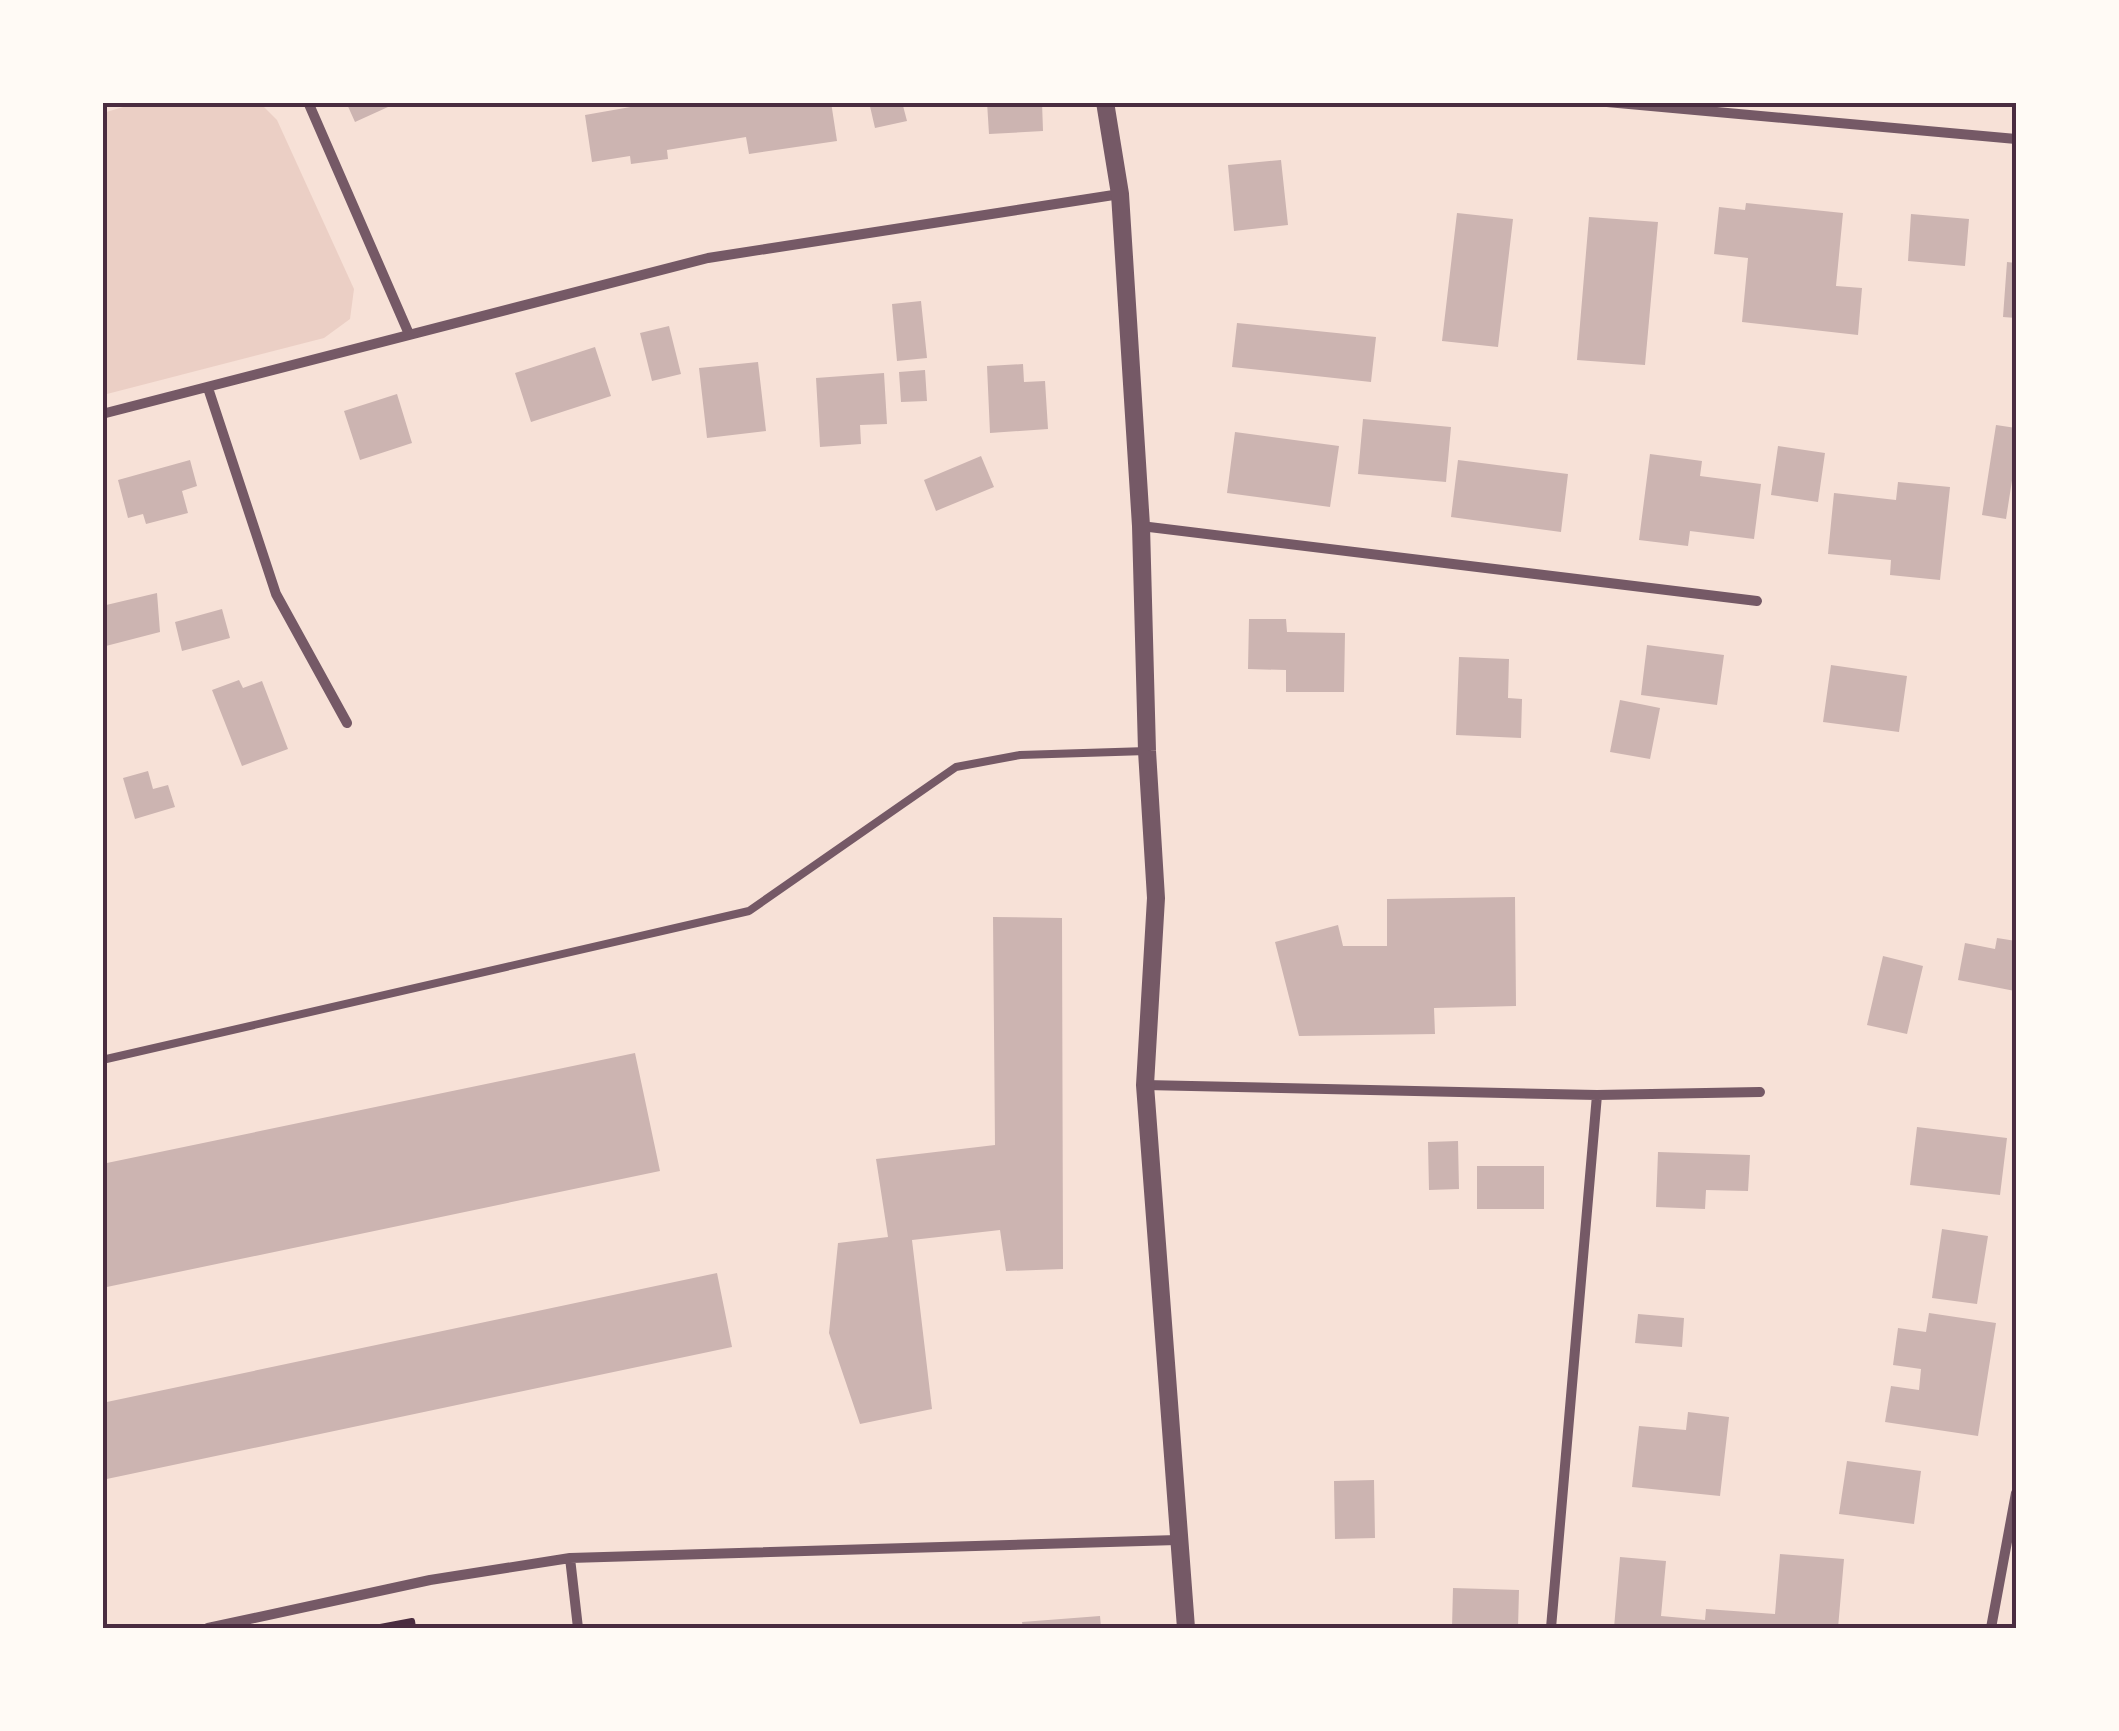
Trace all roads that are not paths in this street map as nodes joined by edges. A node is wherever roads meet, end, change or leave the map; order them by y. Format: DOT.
graph roads {
  1 [pos="308,102"];
  2 [pos="1105,102"];
  3 [pos="1607,102"];
  4 [pos="1699,107"];
  5 [pos="2016,139"];
  6 [pos="1120,194"];
  7 [pos="409,334"];
  8 [pos="208,388"];
  9 [pos="102,414"];
  10 [pos="1142,526"];
  11 [pos="1757,602"];
  12 [pos="347,723"];
  13 [pos="1147,751"];
  14 [pos="102,1060"];
  15 [pos="1146,1085"];
  16 [pos="1760,1092"];
  17 [pos="1597,1095"];
  18 [pos="2016,1493"];
  19 [pos="1177,1540"];
  20 [pos="570,1558"];
  21 [pos="208,1628"];
  22 [pos="578,1628"];
  23 [pos="1186,1628"];
  24 [pos="1552,1628"];
  25 [pos="1991,1628"];
  1 -- 7 [label="street"];
  2 -- 6 [label="street"];
  3 -- 4 [label="street"];
  4 -- 5 [label="street"];
  6 -- 7 [label="street"];
  6 -- 10 [label="street"];
  7 -- 8 [label="street"];
  8 -- 9 [label="street"];
  8 -- 12 [label="street"];
  10 -- 11 [label="street"];
  10 -- 13 [label="street"];
  13 -- 14 [label="lane"];
  13 -- 15 [label="street"];
  15 -- 17 [label="street"];
  15 -- 19 [label="street"];
  16 -- 17 [label="street"];
  17 -- 24 [label="street"];
  18 -- 25 [label="street"];
  19 -- 20 [label="street"];
  19 -- 23 [label="street"];
  20 -- 21 [label="street"];
  20 -- 22 [label="street"];
}
